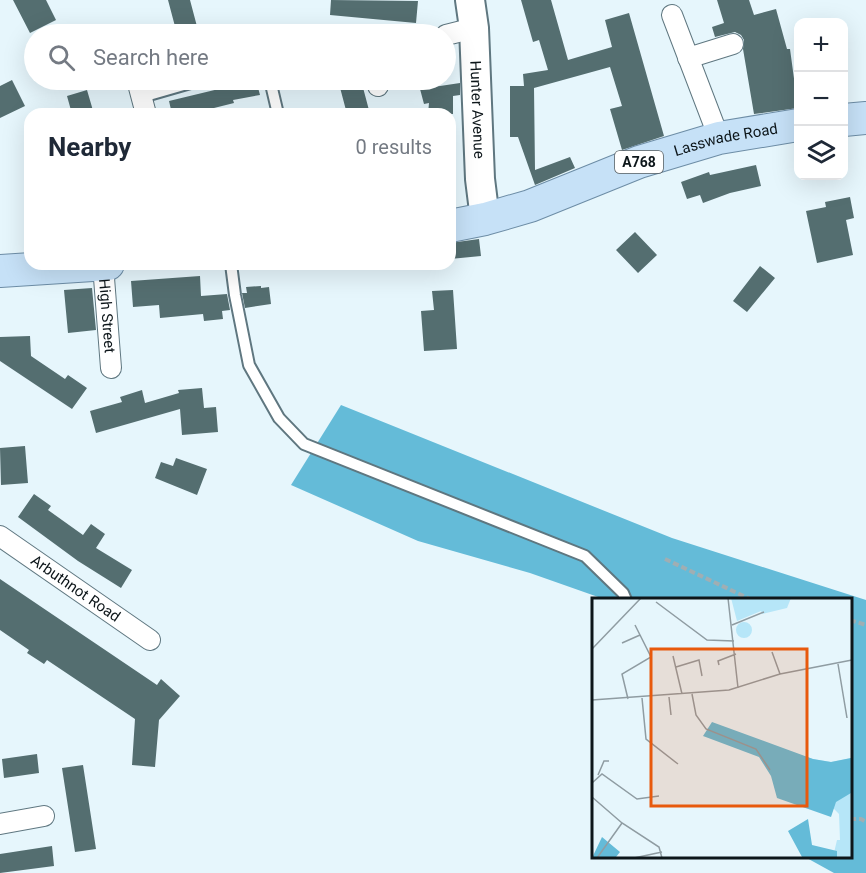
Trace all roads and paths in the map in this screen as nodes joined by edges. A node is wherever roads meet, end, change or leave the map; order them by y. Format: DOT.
graph roads {
  1 [pos="470,0"];
  2 [pos="672,15"];
  3 [pos="474,28"];
  4 [pos="456,32"];
  5 [pos="733,44"];
  6 [pos="688,58"];
  7 [pos="166,90"];
  8 [pos="272,90"];
  9 [pos="142,97"];
  10 [pos="277,108"];
  11 [pos="866,118"];
  12 [pos="848,120"];
  13 [pos="794,126"];
  14 [pos="719,138"];
  15 [pos="485,219"];
  16 [pos="456,225"];
  17 [pos="24,270"];
  18 [pos="103,270"];
  19 [pos="232,270"];
  20 [pos="0,271"];
  21 [pos="111,368"];
  22 [pos="0,536"];
  23 [pos="665,559"];
  24 [pos="625,598"];
  25 [pos="748,598"];
  26 [pos="851,621"];
  27 [pos="866,625"];
  28 [pos="150,640"];
  29 [pos="44,816"];
  30 [pos="851,819"];
  31 [pos="866,822"];
  32 [pos="0,824"];
  1 -- 3 [label="street, Hunter Avenue"];
  2 -- 6 [label="street"];
  3 -- 4 [label="street"];
  3 -- 15 [label="street, Hunter Avenue"];
  5 -- 6 [label="street"];
  6 -- 14 [label="street"];
  7 -- 9 [label="lane"];
  8 -- 10 [label="lane"];
  11 -- 12 [label="main road"];
  13 -- 14 [label="main road, Lasswade Road / A768"];
  14 -- 15 [label="main road, Lasswade Road / A768"];
  15 -- 16 [label="main road, A768"];
  17 -- 20 [label="main road, High Street"];
  18 -- 21 [label="street, High Street"];
  19 -- 24 [label="lane"];
  22 -- 28 [label="street, Arbuthnot Road"];
  23 -- 25 [label="path"];
  26 -- 27 [label="path"];
  29 -- 32 [label="street"];
  30 -- 31 [label="path"];
}
